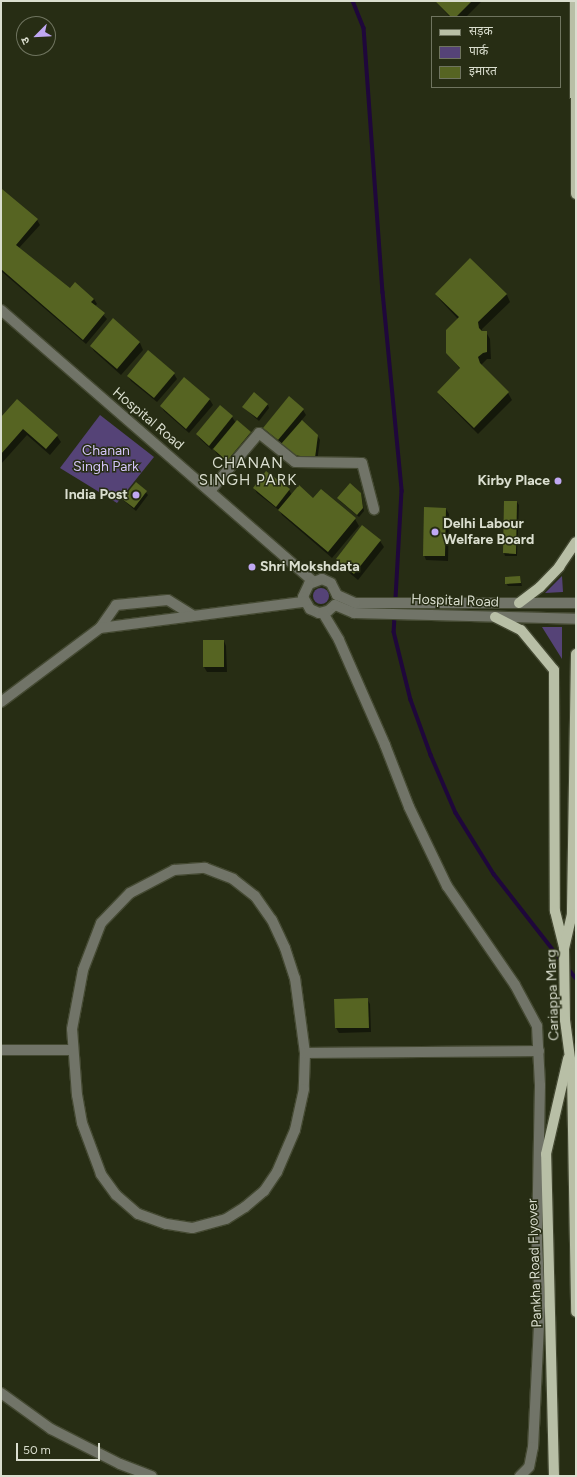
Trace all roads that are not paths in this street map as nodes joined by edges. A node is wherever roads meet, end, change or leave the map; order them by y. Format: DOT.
graph roads {
  1 [pos="575,1"];
  2 [pos="576,194"];
  3 [pos="1,310"];
  4 [pos="210,490"];
  5 [pos="374,508"];
  6 [pos="576,542"];
  7 [pos="313,581"];
  8 [pos="336,600"];
  9 [pos="304,602"];
  10 [pos="519,603"];
  11 [pos="576,603"];
  12 [pos="367,608"];
  13 [pos="324,613"];
  14 [pos="192,615"];
  15 [pos="495,616"];
  16 [pos="576,619"];
  17 [pos="100,628"];
  18 [pos="576,654"];
  19 [pos="1,702"];
  20 [pos="564,948"];
  21 [pos="1,1050"];
  22 [pos="72,1050"];
  23 [pos="539,1051"];
  24 [pos="569,1052"];
  25 [pos="305,1053"];
  26 [pos="576,1312"];
  27 [pos="1,1393"];
  28 [pos="152,1476"];
  29 [pos="520,1476"];
  30 [pos="554,1476"];
  1 -- 2 [label="main road"];
  3 -- 4 [label="street, Hospital Road"];
  4 -- 5 [label="street"];
  4 -- 7 [label="street, Hospital Road"];
  6 -- 10 [label="main road"];
  7 -- 8 [label="street"];
  7 -- 9 [label="street"];
  8 -- 12 [label="street, Hospital Road"];
  8 -- 13 [label="street"];
  9 -- 13 [label="street"];
  9 -- 14 [label="street"];
  10 -- 11 [label="street, Hospital Road"];
  10 -- 12 [label="street, Hospital Road"];
  12 -- 15 [label="street, Hospital Road"];
  13 -- 23 [label="street"];
  14 -- 17 [label="street"];
  14 -- 17 [label="street"];
  15 -- 16 [label="street, Hospital Road"];
  15 -- 20 [label="main road"];
  17 -- 19 [label="street"];
  18 -- 20 [label="main road, Cariappa Marg"];
  20 -- 24 [label="main road, Cariappa Marg"];
  21 -- 22 [label="street"];
  22 -- 25 [label="street"];
  22 -- 25 [label="street"];
  23 -- 25 [label="street"];
  23 -- 29 [label="street"];
  24 -- 26 [label="main road, Cariappa Marg"];
  24 -- 30 [label="main road, Pankha Road Flyover"];
  27 -- 28 [label="street"];
}
